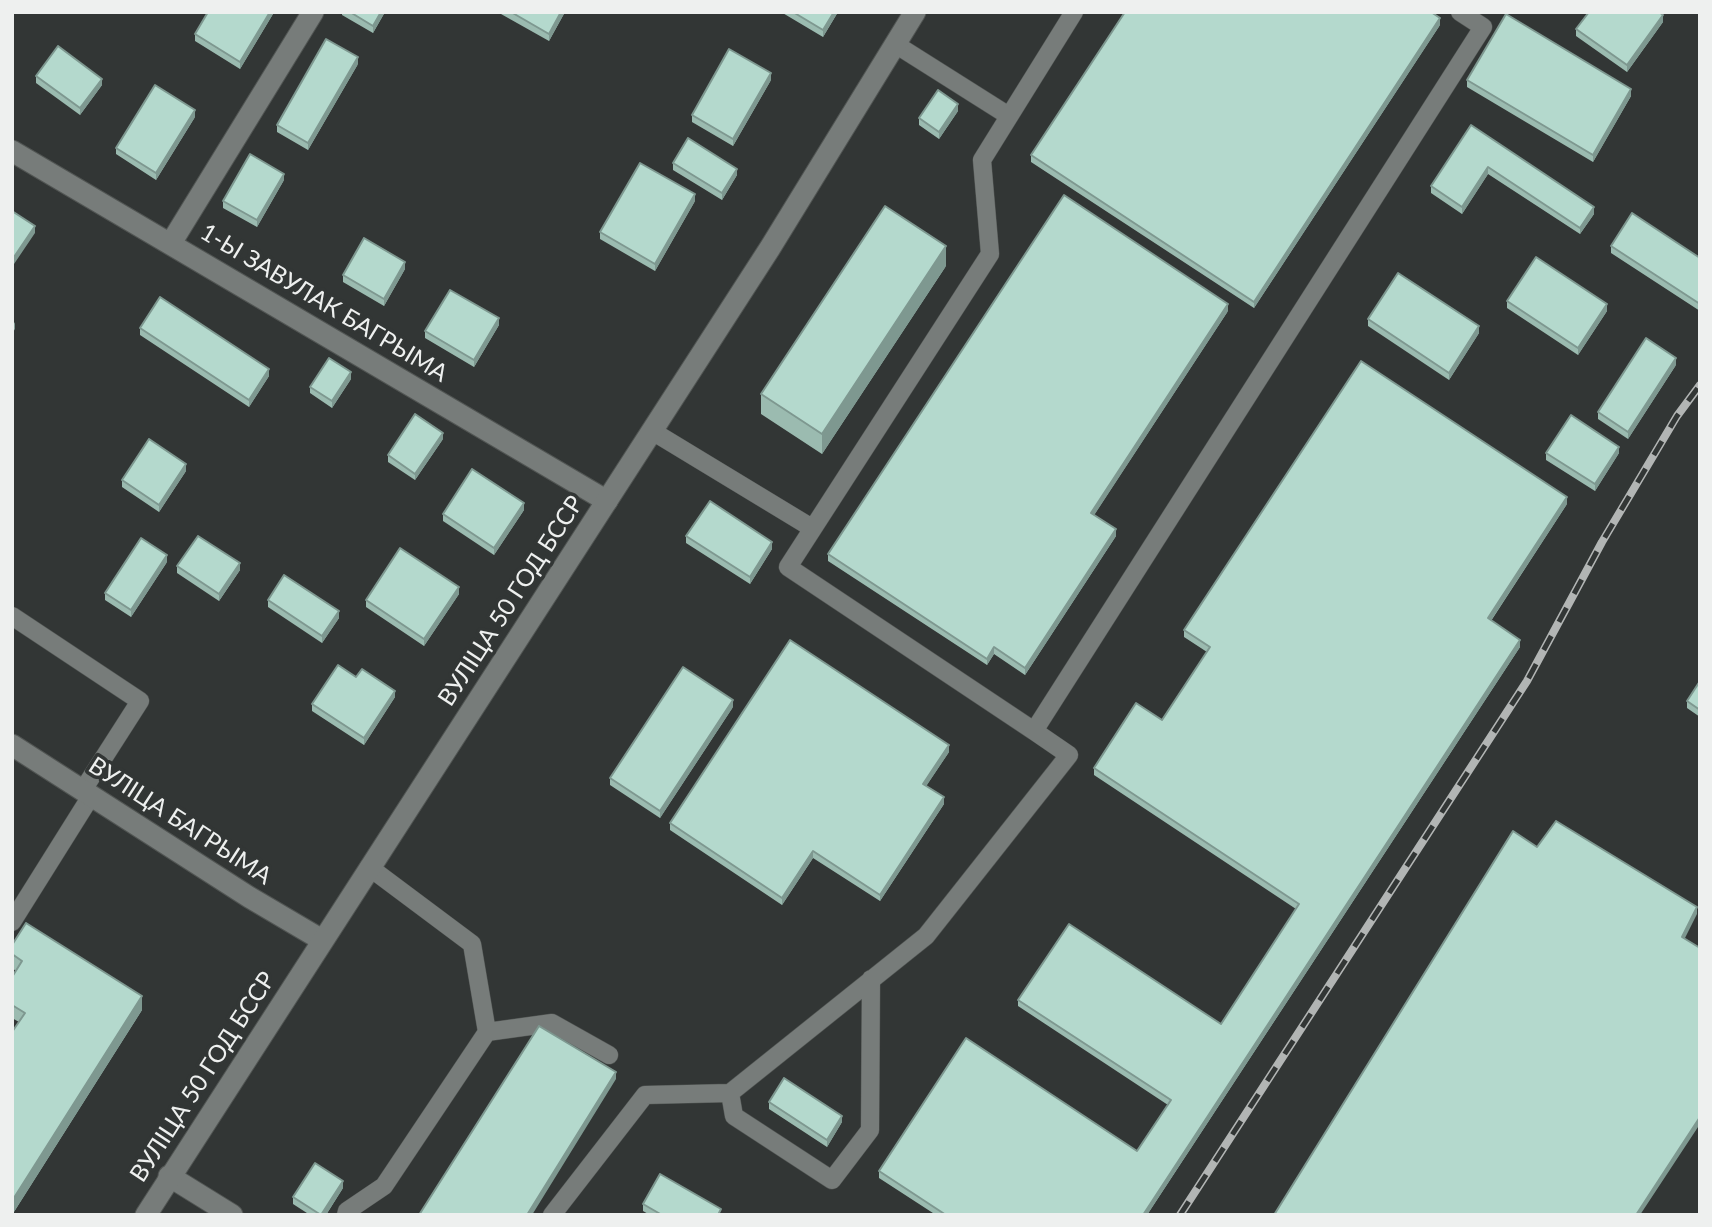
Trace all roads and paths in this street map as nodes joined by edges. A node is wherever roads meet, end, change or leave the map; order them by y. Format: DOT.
graph roads {
  1 [pos="313,12"];
  2 [pos="915,12"];
  3 [pos="1074,12"];
  4 [pos="1460,12"];
  5 [pos="895,44"];
  6 [pos="1009,116"];
  7 [pos="12,151"];
  8 [pos="171,243"];
  9 [pos="652,430"];
  10 [pos="607,501"];
  11 [pos="812,528"];
  12 [pos="12,616"];
  13 [pos="1034,731"];
  14 [pos="12,745"];
  15 [pos="87,793"];
  16 [pos="369,867"];
  17 [pos="12,922"];
  18 [pos="321,940"];
  19 [pos="872,979"];
  20 [pos="487,1032"];
  21 [pos="609,1055"];
  22 [pos="730,1093"];
  23 [pos="170,1176"];
  24 [pos="146,1215"];
  25 [pos="232,1215"];
  26 [pos="346,1215"];
  27 [pos="552,1215"];
  1 -- 8 [label="main road"];
  2 -- 5 [label="main road, ВУЛІЦА 50 ГОД БССР"];
  3 -- 6 [label="lane"];
  4 -- 13 [label="lane"];
  5 -- 6 [label="lane"];
  5 -- 9 [label="main road, ВУЛІЦА 50 ГОД БССР"];
  6 -- 11 [label="lane"];
  7 -- 8 [label="main road, 1-Ы ЗАВУЛАК БАГРЫМА"];
  8 -- 10 [label="main road, 1-Ы ЗАВУЛАК БАГРЫМА"];
  9 -- 10 [label="main road, ВУЛІЦА 50 ГОД БССР"];
  9 -- 11 [label="lane"];
  10 -- 16 [label="main road, ВУЛІЦА 50 ГОД БССР"];
  11 -- 13 [label="lane"];
  12 -- 15 [label="lane"];
  13 -- 19 [label="lane"];
  14 -- 15 [label="main road, ВУЛІЦА БАГРЫМА"];
  15 -- 17 [label="lane"];
  15 -- 18 [label="main road, ВУЛІЦА БАГРЫМА"];
  16 -- 18 [label="main road, ВУЛІЦА 50 ГОД БССР"];
  16 -- 20 [label="lane"];
  18 -- 23 [label="main road, ВУЛІЦА 50 ГОД БССР"];
  19 -- 22 [label="lane"];
  19 -- 22 [label="lane"];
  20 -- 21 [label="lane"];
  20 -- 26 [label="lane"];
  22 -- 27 [label="lane"];
  23 -- 24 [label="main road, ВУЛІЦА 50 ГОД БССР"];
  23 -- 25 [label="main road"];
}
